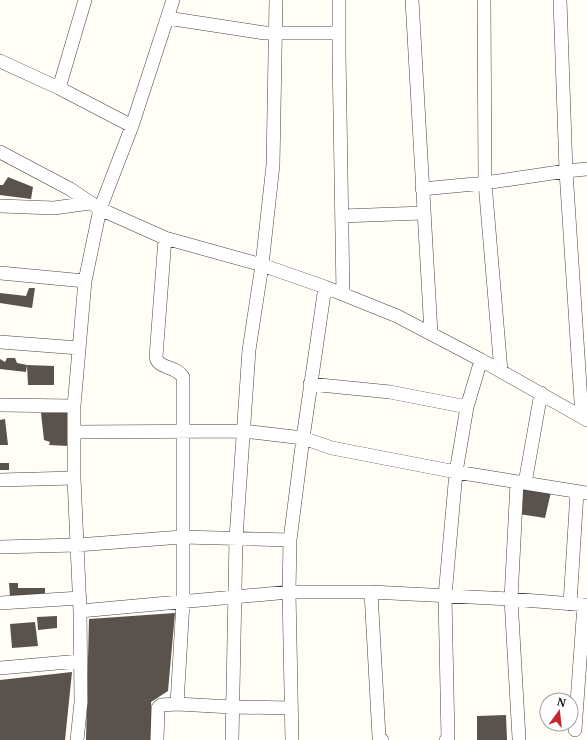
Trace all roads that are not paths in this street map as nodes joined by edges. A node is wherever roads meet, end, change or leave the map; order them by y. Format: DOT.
graph roads {
  1 [pos="85,0"];
  2 [pos="173,0"];
  3 [pos="276,0"];
  4 [pos="340,0"];
  5 [pos="412,0"];
  6 [pos="484,0"];
  7 [pos="560,0"];
  8 [pos="167,18"];
  9 [pos="275,33"];
  10 [pos="339,33"];
  11 [pos="0,61"];
  12 [pos="59,88"];
  13 [pos="132,126"];
  14 [pos="0,152"];
  15 [pos="587,169"];
  16 [pos="566,170"];
  17 [pos="485,183"];
  18 [pos="422,189"];
  19 [pos="0,206"];
  20 [pos="95,206"];
  21 [pos="423,213"];
  22 [pos="342,216"];
  23 [pos="166,238"];
  24 [pos="262,265"];
  25 [pos="0,273"];
  26 [pos="85,281"];
  27 [pos="325,287"];
  28 [pos="343,294"];
  29 [pos="431,333"];
  30 [pos="0,342"];
  31 [pos="79,348"];
  32 [pos="481,360"];
  33 [pos="501,371"];
  34 [pos="310,384"];
  35 [pos="541,393"];
  36 [pos="0,405"];
  37 [pos="74,406"];
  38 [pos="467,407"];
  39 [pos="584,418"];
  40 [pos="242,431"];
  41 [pos="74,432"];
  42 [pos="183,432"];
  43 [pos="303,438"];
  44 [pos="456,472"];
  45 [pos="74,478"];
  46 [pos="0,480"];
  47 [pos="521,483"];
  48 [pos="582,492"];
  49 [pos="182,537"];
  50 [pos="236,538"];
  51 [pos="290,540"];
  52 [pos="77,545"];
  53 [pos="0,547"];
  54 [pos="289,592"];
  55 [pos="371,592"];
  56 [pos="445,596"];
  57 [pos="80,598"];
  58 [pos="234,598"];
  59 [pos="511,599"];
  60 [pos="183,602"];
  61 [pos="0,603"];
  62 [pos="570,604"];
  63 [pos="585,605"];
  64 [pos="80,611"];
  65 [pos="80,661"];
  66 [pos="0,668"];
  67 [pos="578,692"];
  68 [pos="177,704"];
  69 [pos="232,707"];
  70 [pos="291,708"];
  71 [pos="519,738"];
  72 [pos="77,740"];
  73 [pos="158,740"];
  74 [pos="232,740"];
  75 [pos="292,740"];
  76 [pos="382,740"];
  77 [pos="446,740"];
  1 -- 12 [label="street"];
  2 -- 8 [label="street"];
  3 -- 9 [label="street"];
  4 -- 10 [label="street"];
  5 -- 18 [label="street"];
  6 -- 17 [label="street"];
  7 -- 16 [label="street"];
  8 -- 9 [label="street"];
  8 -- 13 [label="street"];
  9 -- 10 [label="street"];
  9 -- 24 [label="street"];
  10 -- 22 [label="street"];
  11 -- 12 [label="street"];
  12 -- 13 [label="street"];
  13 -- 20 [label="street"];
  14 -- 20 [label="street"];
  15 -- 16 [label="street"];
  16 -- 17 [label="street"];
  16 -- 39 [label="street"];
  17 -- 18 [label="street"];
  17 -- 33 [label="street"];
  18 -- 21 [label="street"];
  19 -- 20 [label="street"];
  20 -- 23 [label="street"];
  20 -- 26 [label="street"];
  21 -- 22 [label="street"];
  21 -- 29 [label="street"];
  22 -- 28 [label="street"];
  23 -- 24 [label="street"];
  23 -- 42 [label="street"];
  24 -- 27 [label="street"];
  24 -- 40 [label="street"];
  25 -- 26 [label="street"];
  26 -- 31 [label="street"];
  27 -- 28 [label="street"];
  27 -- 34 [label="street"];
  28 -- 29 [label="street"];
  29 -- 32 [label="street"];
  30 -- 31 [label="street"];
  31 -- 37 [label="street"];
  32 -- 33 [label="street"];
  32 -- 38 [label="street"];
  33 -- 35 [label="street"];
  34 -- 38 [label="street"];
  34 -- 43 [label="street"];
  35 -- 39 [label="street"];
  35 -- 47 [label="street"];
  36 -- 37 [label="street"];
  37 -- 41 [label="street"];
  38 -- 44 [label="street"];
  40 -- 42 [label="street"];
  40 -- 43 [label="street"];
  40 -- 50 [label="street"];
  41 -- 42 [label="street"];
  41 -- 45 [label="street"];
  42 -- 49 [label="street"];
  43 -- 44 [label="street"];
  43 -- 51 [label="street"];
  44 -- 47 [label="street"];
  44 -- 56 [label="street"];
  45 -- 46 [label="street"];
  45 -- 52 [label="street"];
  47 -- 48 [label="street"];
  47 -- 59 [label="street"];
  48 -- 62 [label="street"];
  49 -- 50 [label="street"];
  49 -- 52 [label="street"];
  49 -- 60 [label="street"];
  50 -- 51 [label="street"];
  50 -- 58 [label="street"];
  51 -- 54 [label="street"];
  52 -- 53 [label="street"];
  52 -- 57 [label="street"];
  54 -- 55 [label="street"];
  54 -- 58 [label="street"];
  54 -- 70 [label="street"];
  55 -- 56 [label="street"];
  55 -- 76 [label="street"];
  56 -- 59 [label="street"];
  56 -- 77 [label="street"];
  57 -- 61 [label="street"];
  57 -- 64 [label="street"];
  58 -- 60 [label="street"];
  58 -- 69 [label="street"];
  59 -- 62 [label="street"];
  59 -- 71 [label="street"];
  60 -- 64 [label="street"];
  60 -- 68 [label="street"];
  62 -- 63 [label="street"];
  63 -- 67 [label="street"];
  64 -- 65 [label="street"];
  65 -- 66 [label="street"];
  65 -- 72 [label="street"];
  68 -- 69 [label="street"];
  68 -- 73 [label="street"];
  69 -- 70 [label="street"];
  69 -- 74 [label="street"];
  70 -- 75 [label="street"];
}
